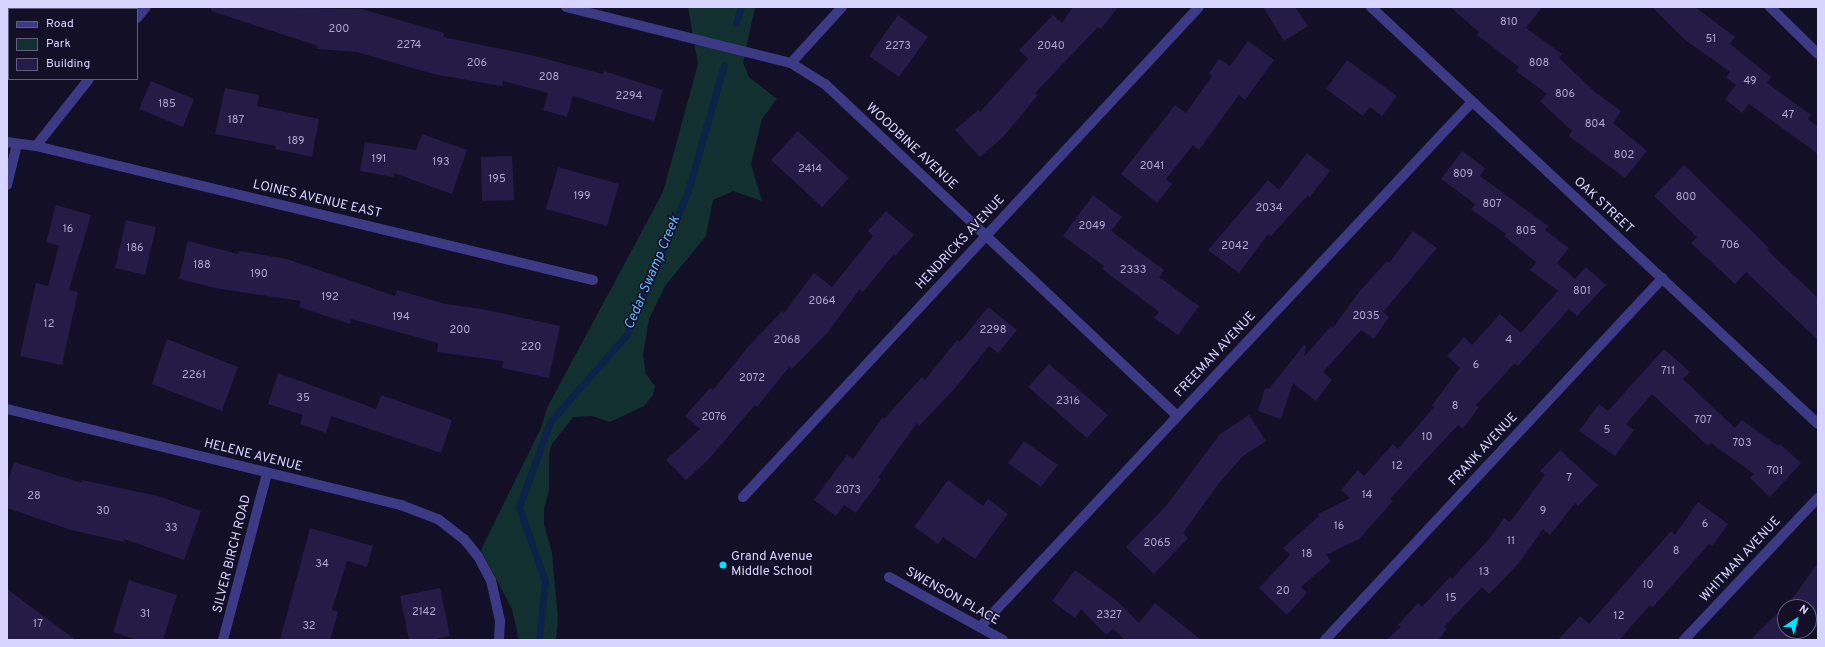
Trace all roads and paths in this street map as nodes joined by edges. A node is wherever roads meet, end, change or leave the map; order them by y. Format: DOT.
graph roads {
  1 [pos="146,7"];
  2 [pos="566,7"];
  3 [pos="842,7"];
  4 [pos="1200,7"];
  5 [pos="1371,7"];
  6 [pos="1770,7"];
  7 [pos="138,17"];
  8 [pos="1818,54"];
  9 [pos="791,62"];
  10 [pos="88,80"];
  11 [pos="1472,102"];
  12 [pos="12,143"];
  13 [pos="36,146"];
  14 [pos="7,185"];
  15 [pos="987,235"];
  16 [pos="1662,278"];
  17 [pos="592,280"];
  18 [pos="7,409"];
  19 [pos="1177,416"];
  20 [pos="1818,424"];
  21 [pos="267,474"];
  22 [pos="743,497"];
  23 [pos="1818,498"];
  24 [pos="889,577"];
  25 [pos="980,627"];
  26 [pos="223,640"];
  27 [pos="499,640"];
  28 [pos="1003,640"];
  29 [pos="1325,640"];
  30 [pos="1684,640"];
  1 -- 7 [label="street"];
  2 -- 9 [label="street, WOODBINE AVENUE"];
  3 -- 9 [label="street"];
  4 -- 15 [label="street, HENDRICKS AVENUE"];
  5 -- 11 [label="street, OAK STREET"];
  6 -- 8 [label="street"];
  9 -- 15 [label="street, WOODBINE AVENUE"];
  10 -- 13 [label="street"];
  11 -- 16 [label="street, OAK STREET"];
  11 -- 19 [label="street, FREEMAN AVENUE"];
  12 -- 13 [label="street, LOINES AVENUE EAST"];
  12 -- 14 [label="street"];
  13 -- 17 [label="street, LOINES AVENUE EAST"];
  15 -- 19 [label="street, WOODBINE AVENUE"];
  15 -- 22 [label="street, HENDRICKS AVENUE"];
  16 -- 20 [label="street, OAK STREET"];
  16 -- 29 [label="street, FRANK AVENUE"];
  18 -- 21 [label="street, HELENE AVENUE"];
  19 -- 25 [label="street, FREEMAN AVENUE"];
  21 -- 26 [label="street, SILVER BIRCH ROAD"];
  21 -- 27 [label="street, HELENE AVENUE"];
  23 -- 30 [label="street, WHITMAN AVENUE"];
  24 -- 25 [label="street, SWENSON PLACE"];
  25 -- 28 [label="street, SWENSON PLACE"];
}
